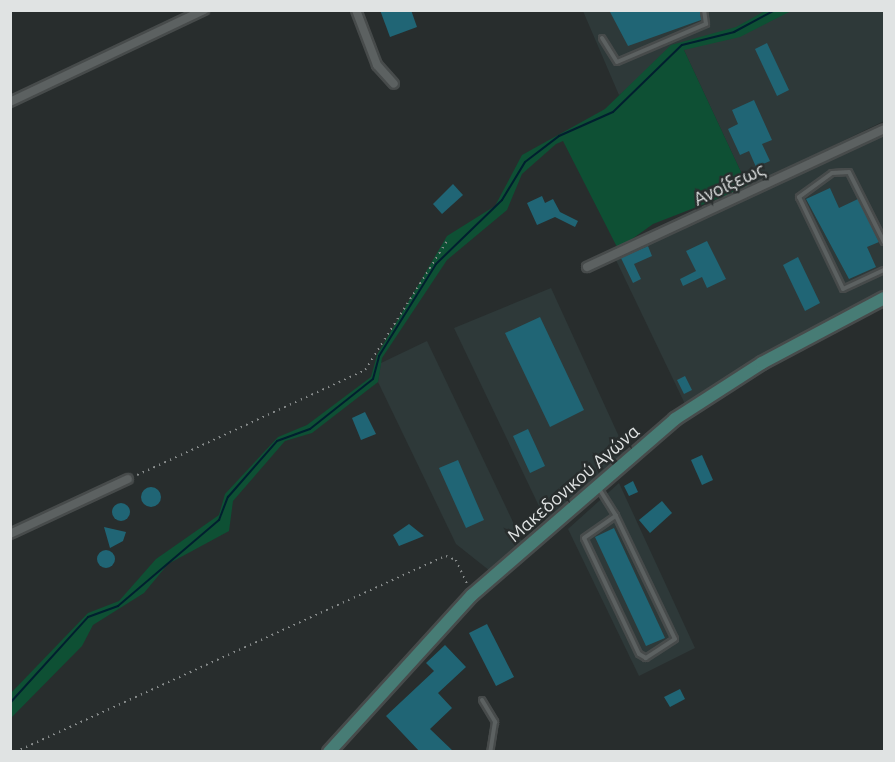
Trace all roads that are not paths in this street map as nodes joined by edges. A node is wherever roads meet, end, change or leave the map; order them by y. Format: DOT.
graph roads {
  1 [pos="204,10"];
  2 [pos="357,10"];
  3 [pos="704,10"];
  4 [pos="602,38"];
  5 [pos="394,84"];
  6 [pos="10,102"];
  7 [pos="885,129"];
  8 [pos="885,242"];
  9 [pos="587,267"];
  10 [pos="885,270"];
  11 [pos="885,298"];
  12 [pos="128,479"];
  13 [pos="598,487"];
  14 [pos="616,516"];
  15 [pos="10,534"];
  16 [pos="482,700"];
  17 [pos="329,752"];
  18 [pos="490,752"];
  1 -- 6 [label="street"];
  2 -- 5 [label="street"];
  3 -- 4 [label="lane"];
  7 -- 9 [label="street, Ανοίξεως"];
  8 -- 10 [label="lane"];
  11 -- 13 [label="main road, Μακεδονικού Αγώνα"];
  12 -- 15 [label="street"];
  13 -- 14 [label="lane"];
  13 -- 17 [label="main road, Μακεδονικού Αγώνα"];
  14 -- 14 [label="lane"];
  16 -- 18 [label="lane"];
}
